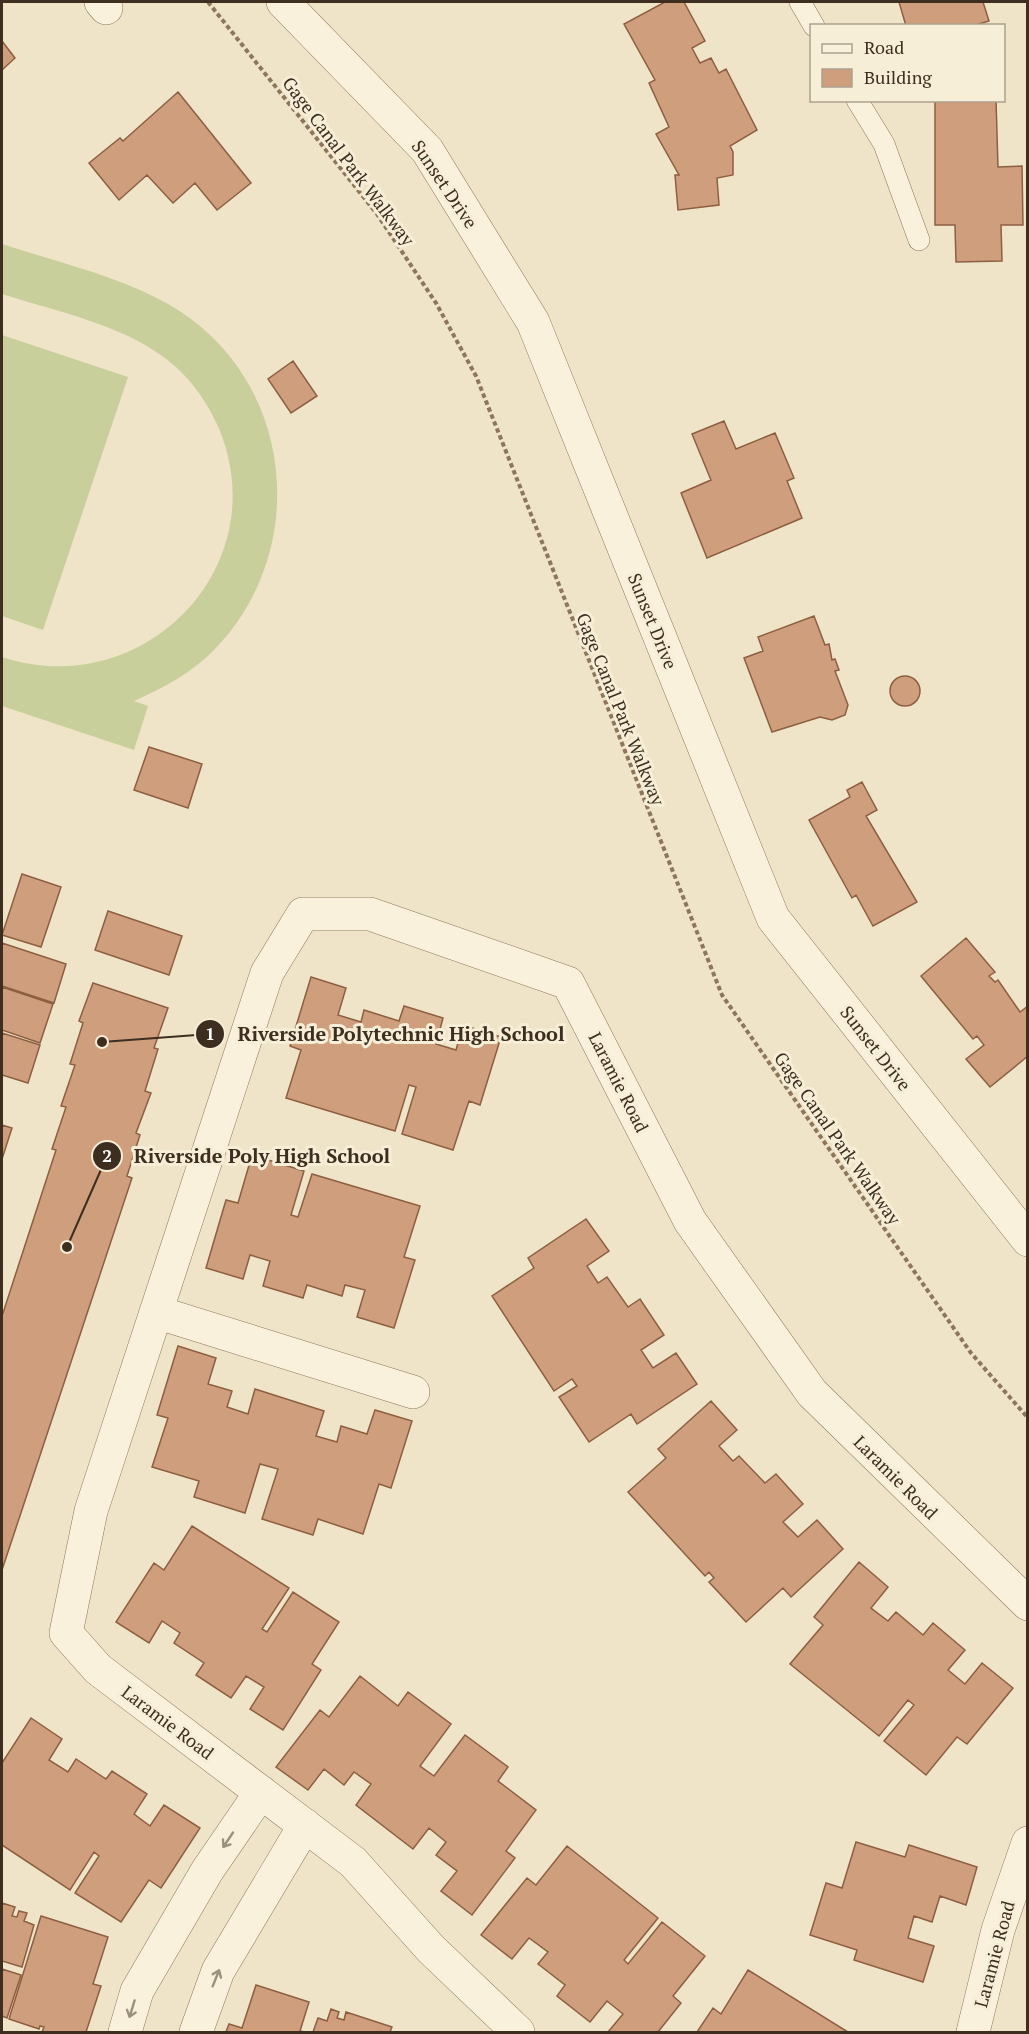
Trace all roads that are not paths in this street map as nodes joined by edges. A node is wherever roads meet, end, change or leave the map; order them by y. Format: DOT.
graph roads {
  1 [pos="283,2"];
  2 [pos="800,2"];
  3 [pos="813,24"];
  4 [pos="858,102"];
  5 [pos="919,240"];
  6 [pos="1028,1240"];
  7 [pos="156,1312"];
  8 [pos="413,1392"];
  9 [pos="1028,1605"];
  10 [pos="261,1792"];
  11 [pos="305,1825"];
  12 [pos="1028,1843"];
  13 [pos="124,2032"];
  14 [pos="196,2032"];
  15 [pos="518,2032"];
  16 [pos="974,2032"];
  1 -- 6 [label="street, Sunset Drive"];
  2 -- 3 [label="lane"];
  4 -- 5 [label="lane"];
  7 -- 8 [label="street"];
  7 -- 9 [label="street, Laramie Road"];
  7 -- 10 [label="street, Laramie Road"];
  10 -- 11 [label="street, Laramie Road"];
  10 -- 13 [label="street, one-way"];
  14 -- 11 [label="street, one-way"];
  11 -- 15 [label="street, Laramie Road"];
  12 -- 16 [label="street, Laramie Road"];
}
